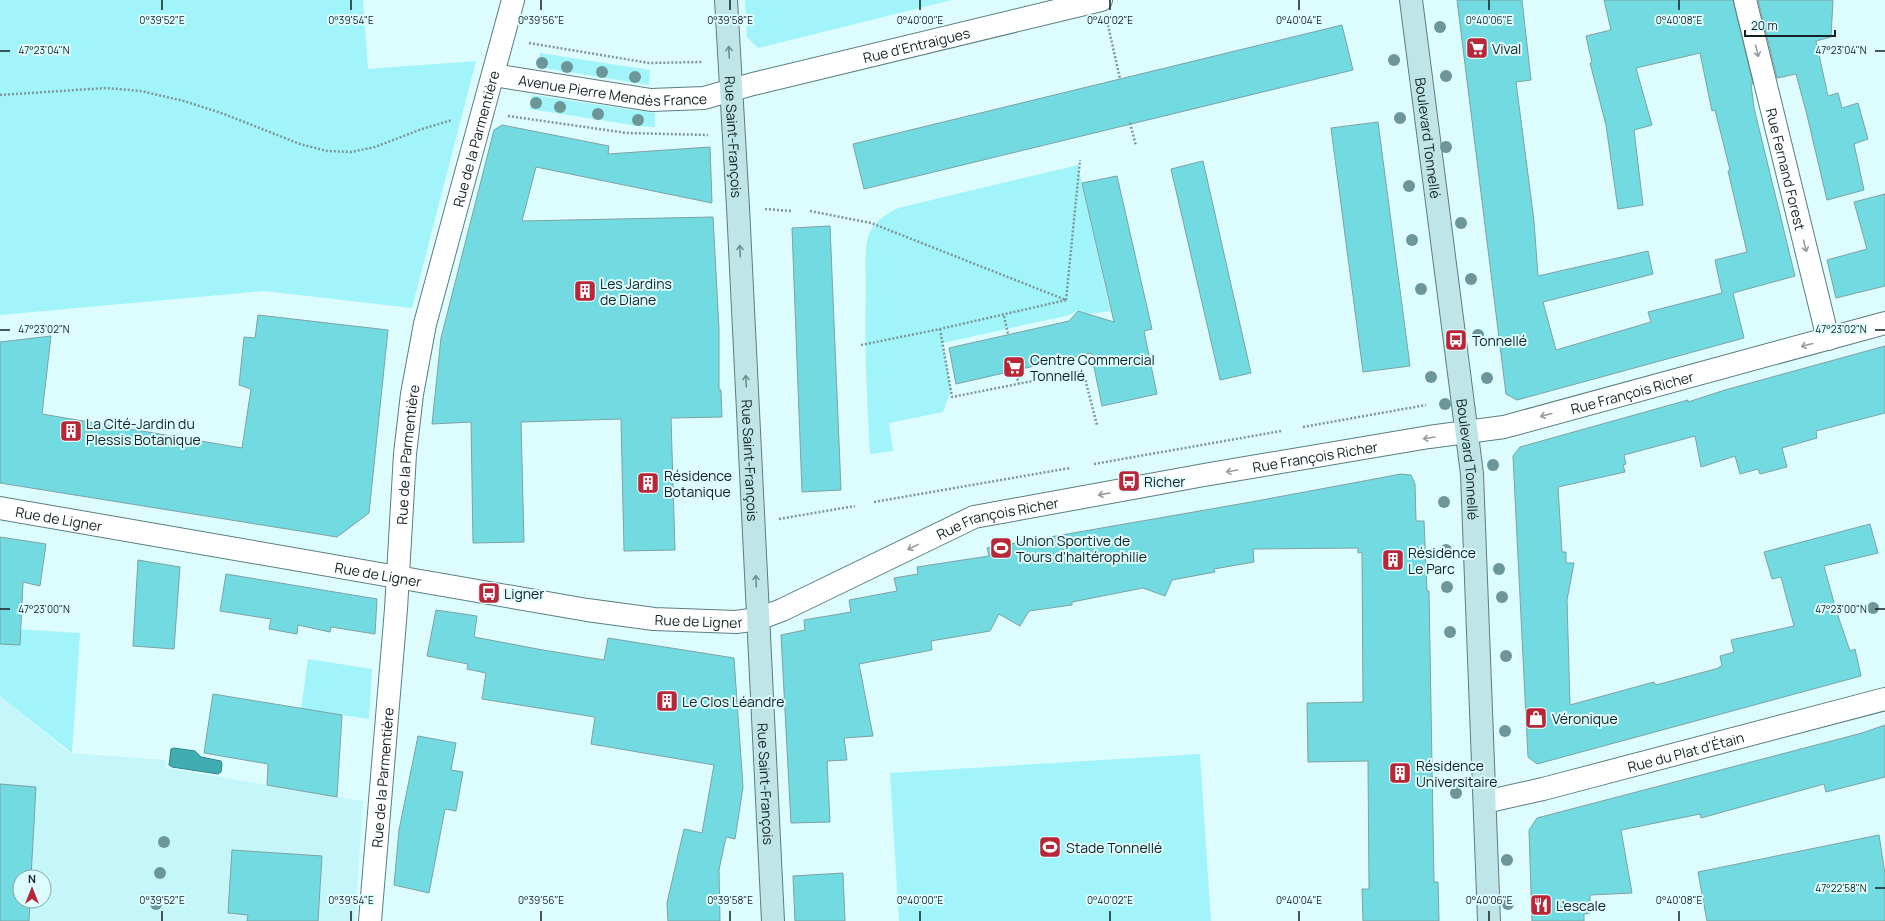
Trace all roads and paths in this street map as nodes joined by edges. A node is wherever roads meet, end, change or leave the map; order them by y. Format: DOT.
graph roads {
  1 [pos="513,0"];
  2 [pos="726,0"];
  3 [pos="1101,0"];
  4 [pos="1411,0"];
  5 [pos="1745,0"];
  6 [pos="1107,22"];
  7 [pos="503,39"];
  8 [pos="729,59"];
  9 [pos="493,75"];
  10 [pos="1120,79"];
  11 [pos="732,91"];
  12 [pos="0,95"];
  13 [pos="481,116"];
  14 [pos="1130,123"];
  15 [pos="735,135"];
  16 [pos="1136,146"];
  17 [pos="1080,160"];
  18 [pos="810,211"];
  19 [pos="1066,300"];
  20 [pos="1004,315"];
  21 [pos="1885,323"];
  22 [pos="940,329"];
  23 [pos="1008,334"];
  24 [pos="1828,339"];
  25 [pos="861,345"];
  26 [pos="1015,371"];
  27 [pos="1019,384"];
  28 [pos="1426,405"];
  29 [pos="1097,425"];
  30 [pos="1303,427"];
  31 [pos="1281,432"];
  32 [pos="1468,432"];
  33 [pos="1094,464"];
  34 [pos="1070,468"];
  35 [pos="874,502"];
  36 [pos="855,506"];
  37 [pos="0,508"];
  38 [pos="753,523"];
  39 [pos="398,577"];
  40 [pos="758,620"];
  41 [pos="1885,699"];
  42 [pos="1485,802"];
  43 [pos="370,921"];
  44 [pos="773,921"];
  45 [pos="1489,921"];
  1 -- 7 [label="street, Rue de la Parmentière"];
  8 -- 2 [label="street, Rue Saint-François, one-way"];
  3 -- 11 [label="street, Rue d'Entraigues"];
  4 -- 32 [label="street, Boulevard Tonnellé"];
  5 -- 24 [label="street, Rue Fernand Forest, one-way"];
  6 -- 10 [label="path"];
  7 -- 8 [label="path"];
  7 -- 9 [label="street, Rue de la Parmentière"];
  8 -- 11 [label="street, Rue Saint-François"];
  9 -- 11 [label="street, Avenue Pierre Mendès France"];
  9 -- 13 [label="street, Rue de la Parmentière"];
  11 -- 15 [label="street, Rue Saint-François"];
  12 -- 13 [label="path"];
  13 -- 15 [label="path"];
  13 -- 39 [label="street, Rue de la Parmentière"];
  14 -- 16 [label="path"];
  38 -- 15 [label="street, Rue Saint-François, one-way"];
  17 -- 19 [label="path"];
  18 -- 19 [label="path"];
  19 -- 20 [label="path"];
  20 -- 22 [label="path"];
  20 -- 23 [label="path"];
  21 -- 24 [label="street, Rue François Richer"];
  22 -- 25 [label="path"];
  22 -- 27 [label="path"];
  24 -- 32 [label="street, Rue François Richer, one-way"];
  26 -- 27 [label="path"];
  27 -- 29 [label="path"];
  28 -- 30 [label="path"];
  31 -- 33 [label="path"];
  32 -- 40 [label="street, Rue François Richer, one-way"];
  32 -- 42 [label="street, Boulevard Tonnellé"];
  34 -- 35 [label="path"];
  36 -- 38 [label="path"];
  37 -- 39 [label="street, Rue de Ligner"];
  40 -- 38 [label="street, Rue Saint-François, one-way"];
  39 -- 40 [label="street, Rue de Ligner"];
  39 -- 43 [label="street, Rue de la Parmentière"];
  40 -- 44 [label="street, Rue Saint-François"];
  41 -- 42 [label="street, Rue du Plat d'Étain"];
  42 -- 45 [label="street, Boulevard Tonnellé"];
}
